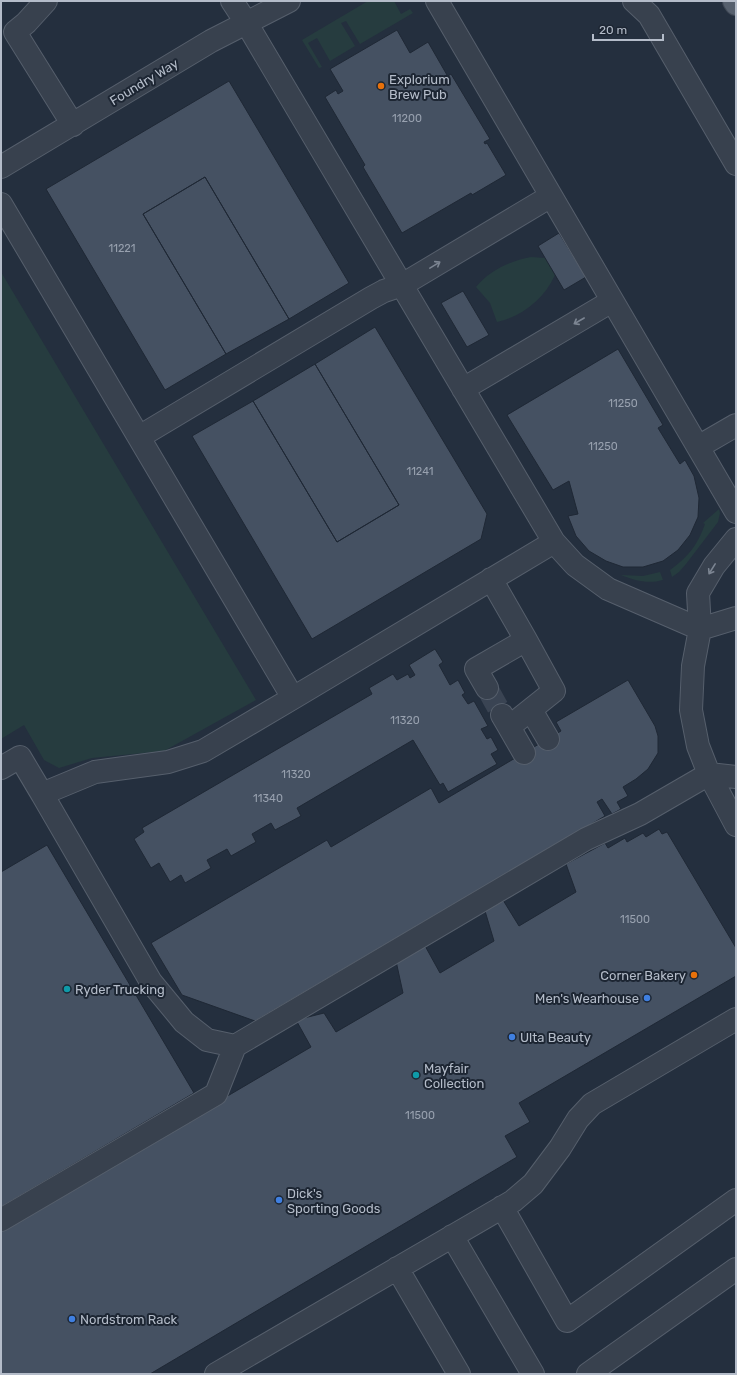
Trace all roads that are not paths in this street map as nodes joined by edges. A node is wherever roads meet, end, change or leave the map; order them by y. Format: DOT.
graph roads {
  1 [pos="46,1"];
  2 [pos="232,1"];
  3 [pos="289,1"];
  4 [pos="437,1"];
  5 [pos="634,1"];
  6 [pos="734,1"];
  7 [pos="736,4"];
  8 [pos="247,24"];
  9 [pos="8,26"];
  10 [pos="73,125"];
  11 [pos="736,164"];
  12 [pos="1,167"];
  13 [pos="551,196"];
  14 [pos="1,204"];
  15 [pos="402,285"];
  16 [pos="612,301"];
  17 [pos="463,389"];
  18 [pos="736,425"];
  19 [pos="139,437"];
  20 [pos="698,447"];
  21 [pos="736,512"];
  22 [pos="736,539"];
  23 [pos="554,542"];
  24 [pos="491,579"];
  25 [pos="736,618"];
  26 [pos="700,629"];
  27 [pos="526,640"];
  28 [pos="486,688"];
  29 [pos="294,698"];
  30 [pos="531,710"];
  31 [pos="548,739"];
  32 [pos="524,752"];
  33 [pos="1,768"];
  34 [pos="709,774"];
  35 [pos="736,776"];
  36 [pos="42,794"];
  37 [pos="736,825"];
  38 [pos="736,1019"];
  39 [pos="235,1046"];
  40 [pos="736,1200"];
  41 [pos="502,1207"];
  42 [pos="1,1220"];
  43 [pos="452,1236"];
  44 [pos="398,1268"];
  45 [pos="736,1269"];
  46 [pos="216,1374"];
  47 [pos="459,1374"];
  48 [pos="533,1374"];
  49 [pos="588,1374"];
  1 -- 9 [label="street"];
  2 -- 8 [label="street"];
  3 -- 8 [label="street, Foundry Way"];
  4 -- 13 [label="street"];
  5 -- 11 [label="street"];
  6 -- 7 [label="main road"];
  8 -- 10 [label="street, Foundry Way"];
  8 -- 15 [label="street"];
  9 -- 10 [label="street"];
  10 -- 12 [label="street, Foundry Way"];
  15 -- 13 [label="street, one-way"];
  13 -- 16 [label="street"];
  14 -- 19 [label="street"];
  15 -- 17 [label="street"];
  15 -- 19 [label="street"];
  16 -- 17 [label="street, one-way"];
  16 -- 20 [label="street"];
  17 -- 23 [label="street"];
  18 -- 20 [label="street"];
  19 -- 29 [label="street"];
  20 -- 21 [label="street"];
  22 -- 26 [label="street, one-way"];
  23 -- 24 [label="street"];
  23 -- 26 [label="street"];
  24 -- 27 [label="street"];
  24 -- 29 [label="street"];
  25 -- 26 [label="street"];
  26 -- 34 [label="street"];
  27 -- 28 [label="street"];
  27 -- 30 [label="street"];
  29 -- 36 [label="street"];
  30 -- 31 [label="street"];
  30 -- 32 [label="street"];
  33 -- 36 [label="street"];
  34 -- 35 [label="street"];
  34 -- 37 [label="street"];
  34 -- 39 [label="street"];
  36 -- 39 [label="street"];
  38 -- 41 [label="street"];
  39 -- 42 [label="street"];
  40 -- 41 [label="street"];
  41 -- 43 [label="street"];
  43 -- 44 [label="street"];
  43 -- 48 [label="street"];
  44 -- 46 [label="street"];
  44 -- 47 [label="street"];
  45 -- 49 [label="street"];
}
